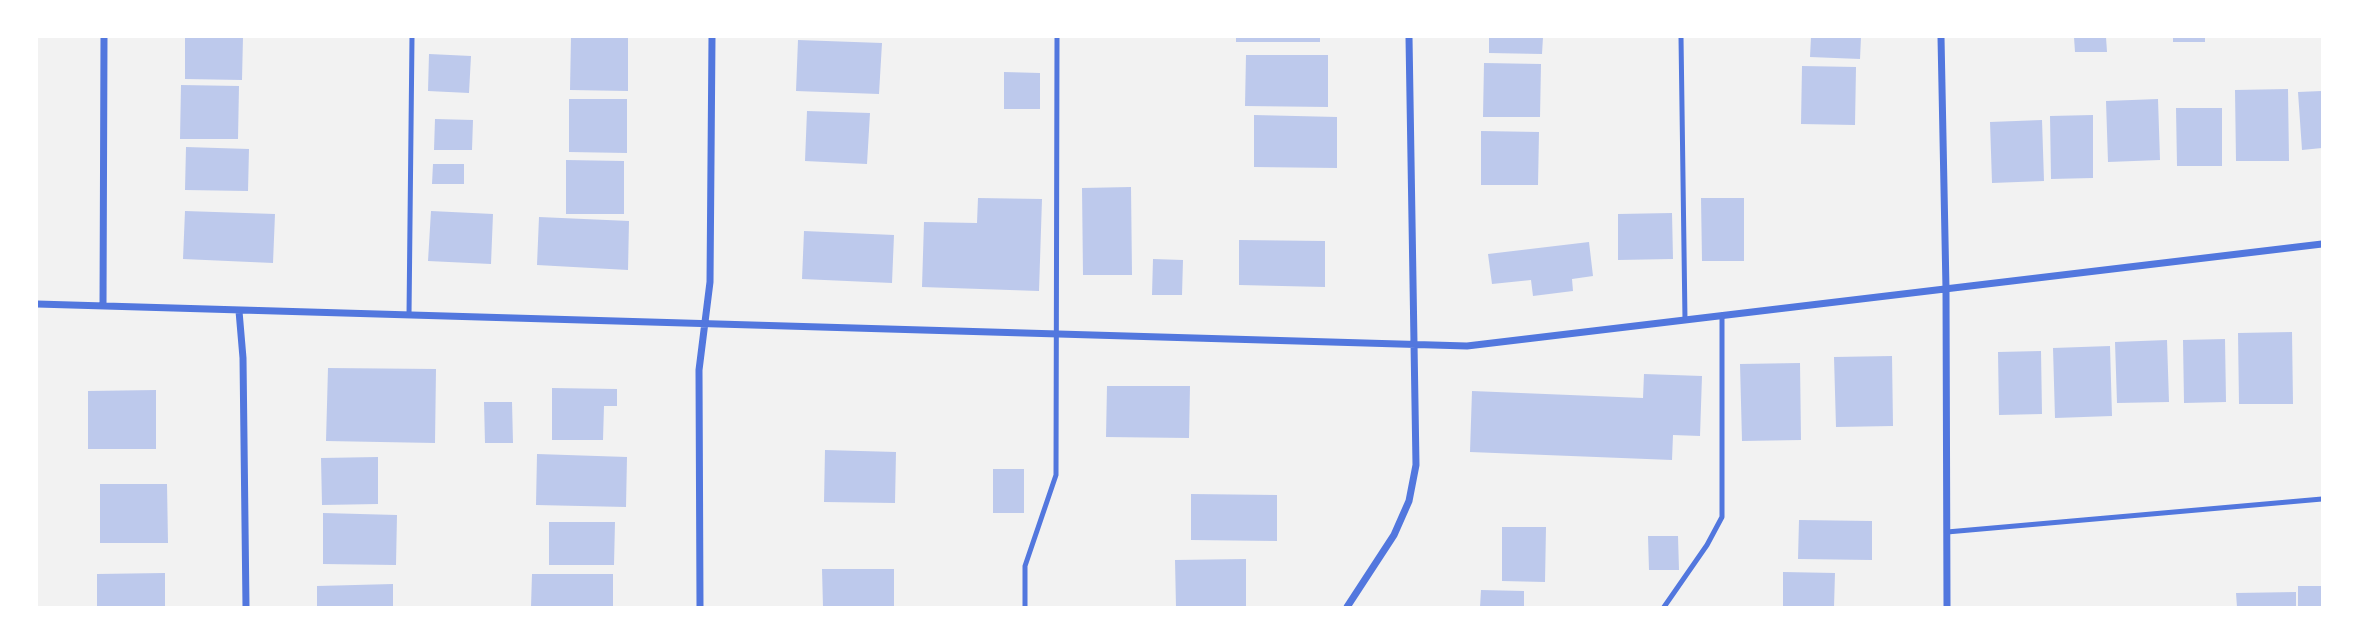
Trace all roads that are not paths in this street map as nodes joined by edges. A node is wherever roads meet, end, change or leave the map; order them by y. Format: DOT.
graph roads {
  1 [pos="104,37"];
  2 [pos="412,37"];
  3 [pos="712,37"];
  4 [pos="1057,37"];
  5 [pos="1409,37"];
  6 [pos="1681,37"];
  7 [pos="1941,37"];
  8 [pos="2322,244"];
  9 [pos="1946,289"];
  10 [pos="37,304"];
  11 [pos="103,306"];
  12 [pos="239,311"];
  13 [pos="409,315"];
  14 [pos="1722,315"];
  15 [pos="1685,320"];
  16 [pos="704,323"];
  17 [pos="1055,333"];
  18 [pos="1413,344"];
  19 [pos="2322,499"];
  20 [pos="1947,532"];
  21 [pos="246,607"];
  22 [pos="700,607"];
  23 [pos="1025,607"];
  24 [pos="1347,607"];
  25 [pos="1664,607"];
  26 [pos="1947,607"];
  1 -- 11 [label="street"];
  2 -- 13 [label="lane"];
  3 -- 16 [label="street"];
  4 -- 17 [label="lane"];
  5 -- 18 [label="street"];
  6 -- 15 [label="lane"];
  7 -- 9 [label="street"];
  8 -- 9 [label="street"];
  9 -- 14 [label="street"];
  9 -- 20 [label="street"];
  10 -- 11 [label="street"];
  11 -- 12 [label="street"];
  12 -- 13 [label="street"];
  12 -- 21 [label="street"];
  13 -- 16 [label="street"];
  14 -- 15 [label="street"];
  14 -- 25 [label="lane"];
  15 -- 18 [label="street"];
  16 -- 17 [label="street"];
  16 -- 22 [label="street"];
  17 -- 18 [label="street"];
  17 -- 23 [label="lane"];
  18 -- 24 [label="street"];
  19 -- 20 [label="lane"];
  20 -- 26 [label="street"];
}
